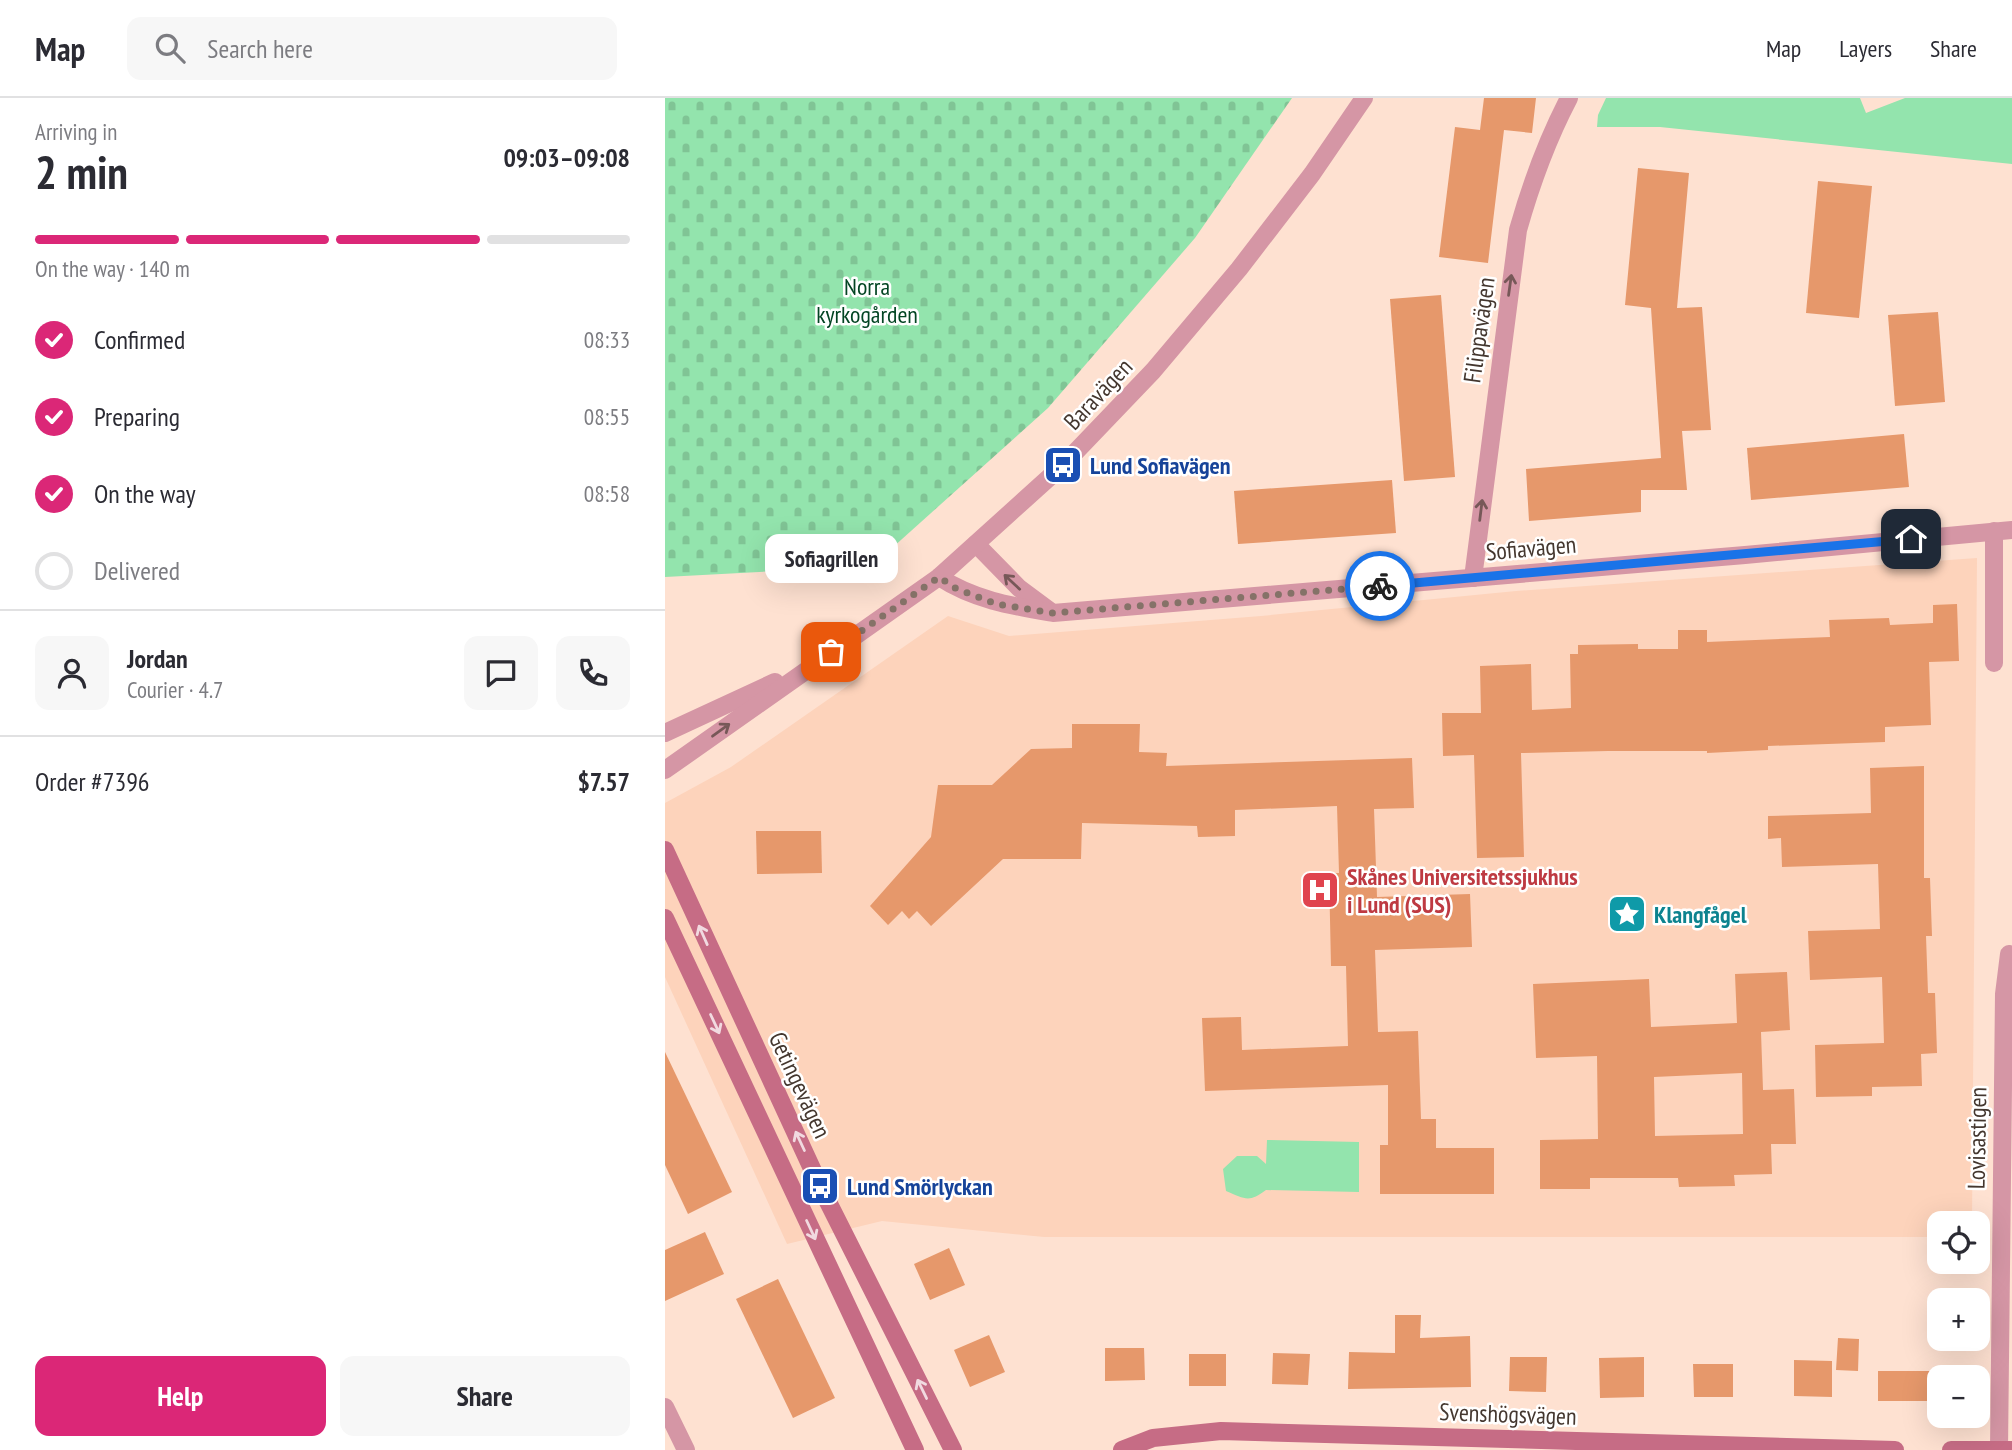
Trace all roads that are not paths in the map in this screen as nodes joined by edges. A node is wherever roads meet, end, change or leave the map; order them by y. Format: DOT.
graph roads {
  1 [pos="1364,98"];
  2 [pos="1569,98"];
  3 [pos="2012,530"];
  4 [pos="1994,531"];
  5 [pos="977,544"];
  6 [pos="939,577"];
  7 [pos="1473,578"];
  8 [pos="1053,613"];
  9 [pos="1994,663"];
  10 [pos="810,666"];
  11 [pos="665,733"];
  12 [pos="665,770"];
  13 [pos="665,850"];
  14 [pos="665,918"];
  15 [pos="2009,954"];
  16 [pos="665,1407"];
  17 [pos="686,1450"];
  18 [pos="915,1450"];
  19 [pos="953,1450"];
  20 [pos="1122,1450"];
  21 [pos="1895,1450"];
  22 [pos="1951,1450"];
  23 [pos="1999,1450"];
  24 [pos="2012,1450"];
  1 -- 5 [label="street, Baravägen"];
  7 -- 2 [label="street, Filippavägen, one-way"];
  3 -- 4 [label="street, Sofiavägen"];
  4 -- 7 [label="street, Sofiavägen"];
  4 -- 9 [label="street"];
  5 -- 6 [label="street, Baravägen"];
  8 -- 5 [label="street, one-way"];
  6 -- 8 [label="street, Sofiavägen"];
  6 -- 10 [label="street, Baravägen"];
  7 -- 8 [label="street, Sofiavägen"];
  10 -- 11 [label="street, Baravägen"];
  12 -- 10 [label="street, Baravägen, one-way"];
  19 -- 13 [label="main road, Getingevägen, one-way"];
  14 -- 18 [label="main road, Getingevägen, one-way"];
  15 -- 23 [label="street, Lovisastigen"];
  16 -- 17 [label="street"];
  20 -- 21 [label="main road, Svenshögsvägen"];
  22 -- 23 [label="main road"];
  23 -- 24 [label="main road"];
}
